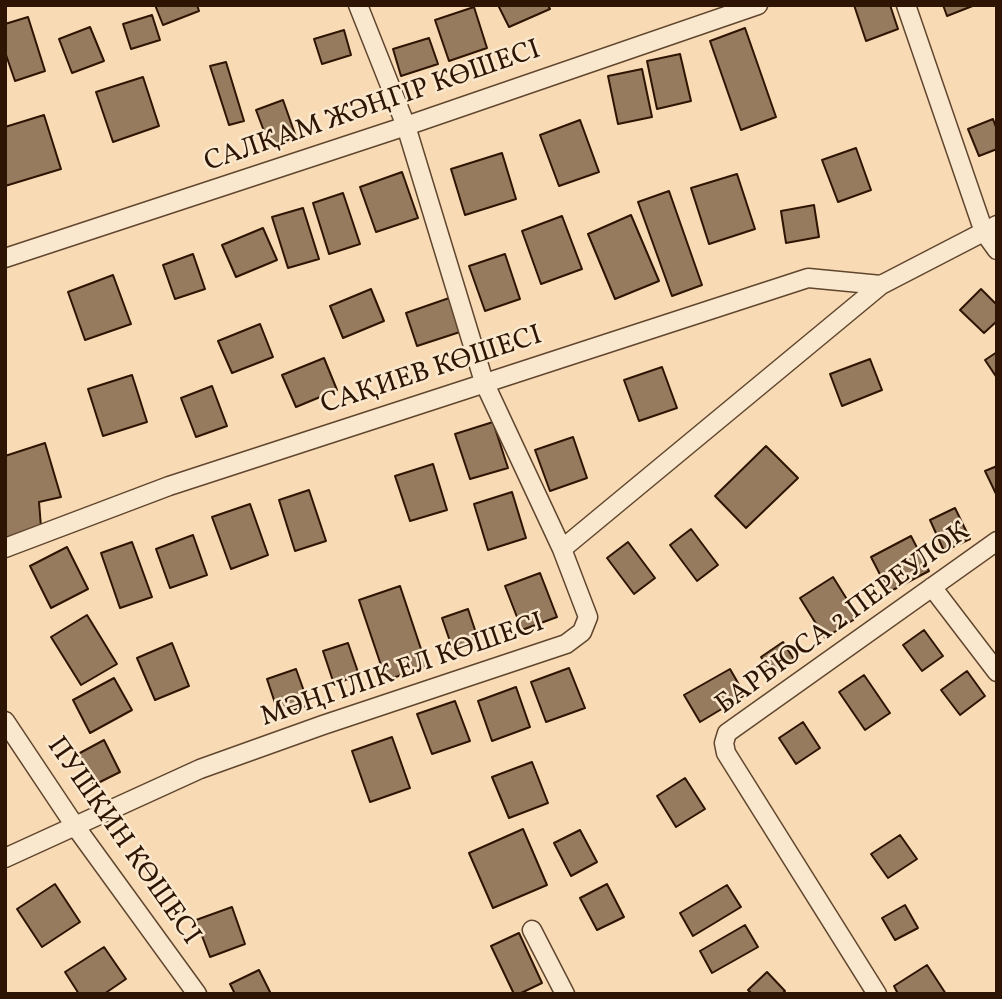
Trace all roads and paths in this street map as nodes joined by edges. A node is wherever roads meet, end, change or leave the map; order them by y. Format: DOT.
graph roads {
  1 [pos="358,5"];
  2 [pos="758,5"];
  3 [pos="906,5"];
  4 [pos="405,126"];
  5 [pos="990,229"];
  6 [pos="997,250"];
  7 [pos="5,258"];
  8 [pos="881,285"];
  9 [pos="484,382"];
  10 [pos="997,541"];
  11 [pos="5,548"];
  12 [pos="562,549"];
  13 [pos="932,587"];
  14 [pos="997,672"];
  15 [pos="5,721"];
  16 [pos="75,826"];
  17 [pos="5,858"];
  18 [pos="532,930"];
  19 [pos="197,994"];
  20 [pos="565,994"];
  21 [pos="877,994"];
  1 -- 4 [label="street"];
  2 -- 4 [label="street, САЛҚАМ ЖӘҢГІР КӨШЕСІ"];
  3 -- 5 [label="street"];
  4 -- 7 [label="street, САЛҚАМ ЖӘҢГІР КӨШЕСІ"];
  4 -- 9 [label="street"];
  5 -- 6 [label="street"];
  5 -- 8 [label="street"];
  8 -- 9 [label="street, САҚИЕВ КӨШЕСІ"];
  8 -- 12 [label="street"];
  9 -- 11 [label="street, САҚИЕВ КӨШЕСІ"];
  9 -- 12 [label="street"];
  10 -- 13 [label="street, БАРБЮСА 2 ПЕРЕУЛОК"];
  12 -- 16 [label="street, МӘҢГІЛІК ЕЛ КӨШЕСІ"];
  13 -- 14 [label="street"];
  13 -- 21 [label="street, БАРБЮСА 2 ПЕРЕУЛОК"];
  15 -- 16 [label="street, ПУШКИН КӨШЕСІ"];
  16 -- 17 [label="street, МӘҢГІЛІК ЕЛ КӨШЕСІ"];
  16 -- 19 [label="street, ПУШКИН КӨШЕСІ"];
  18 -- 20 [label="street"];
}
